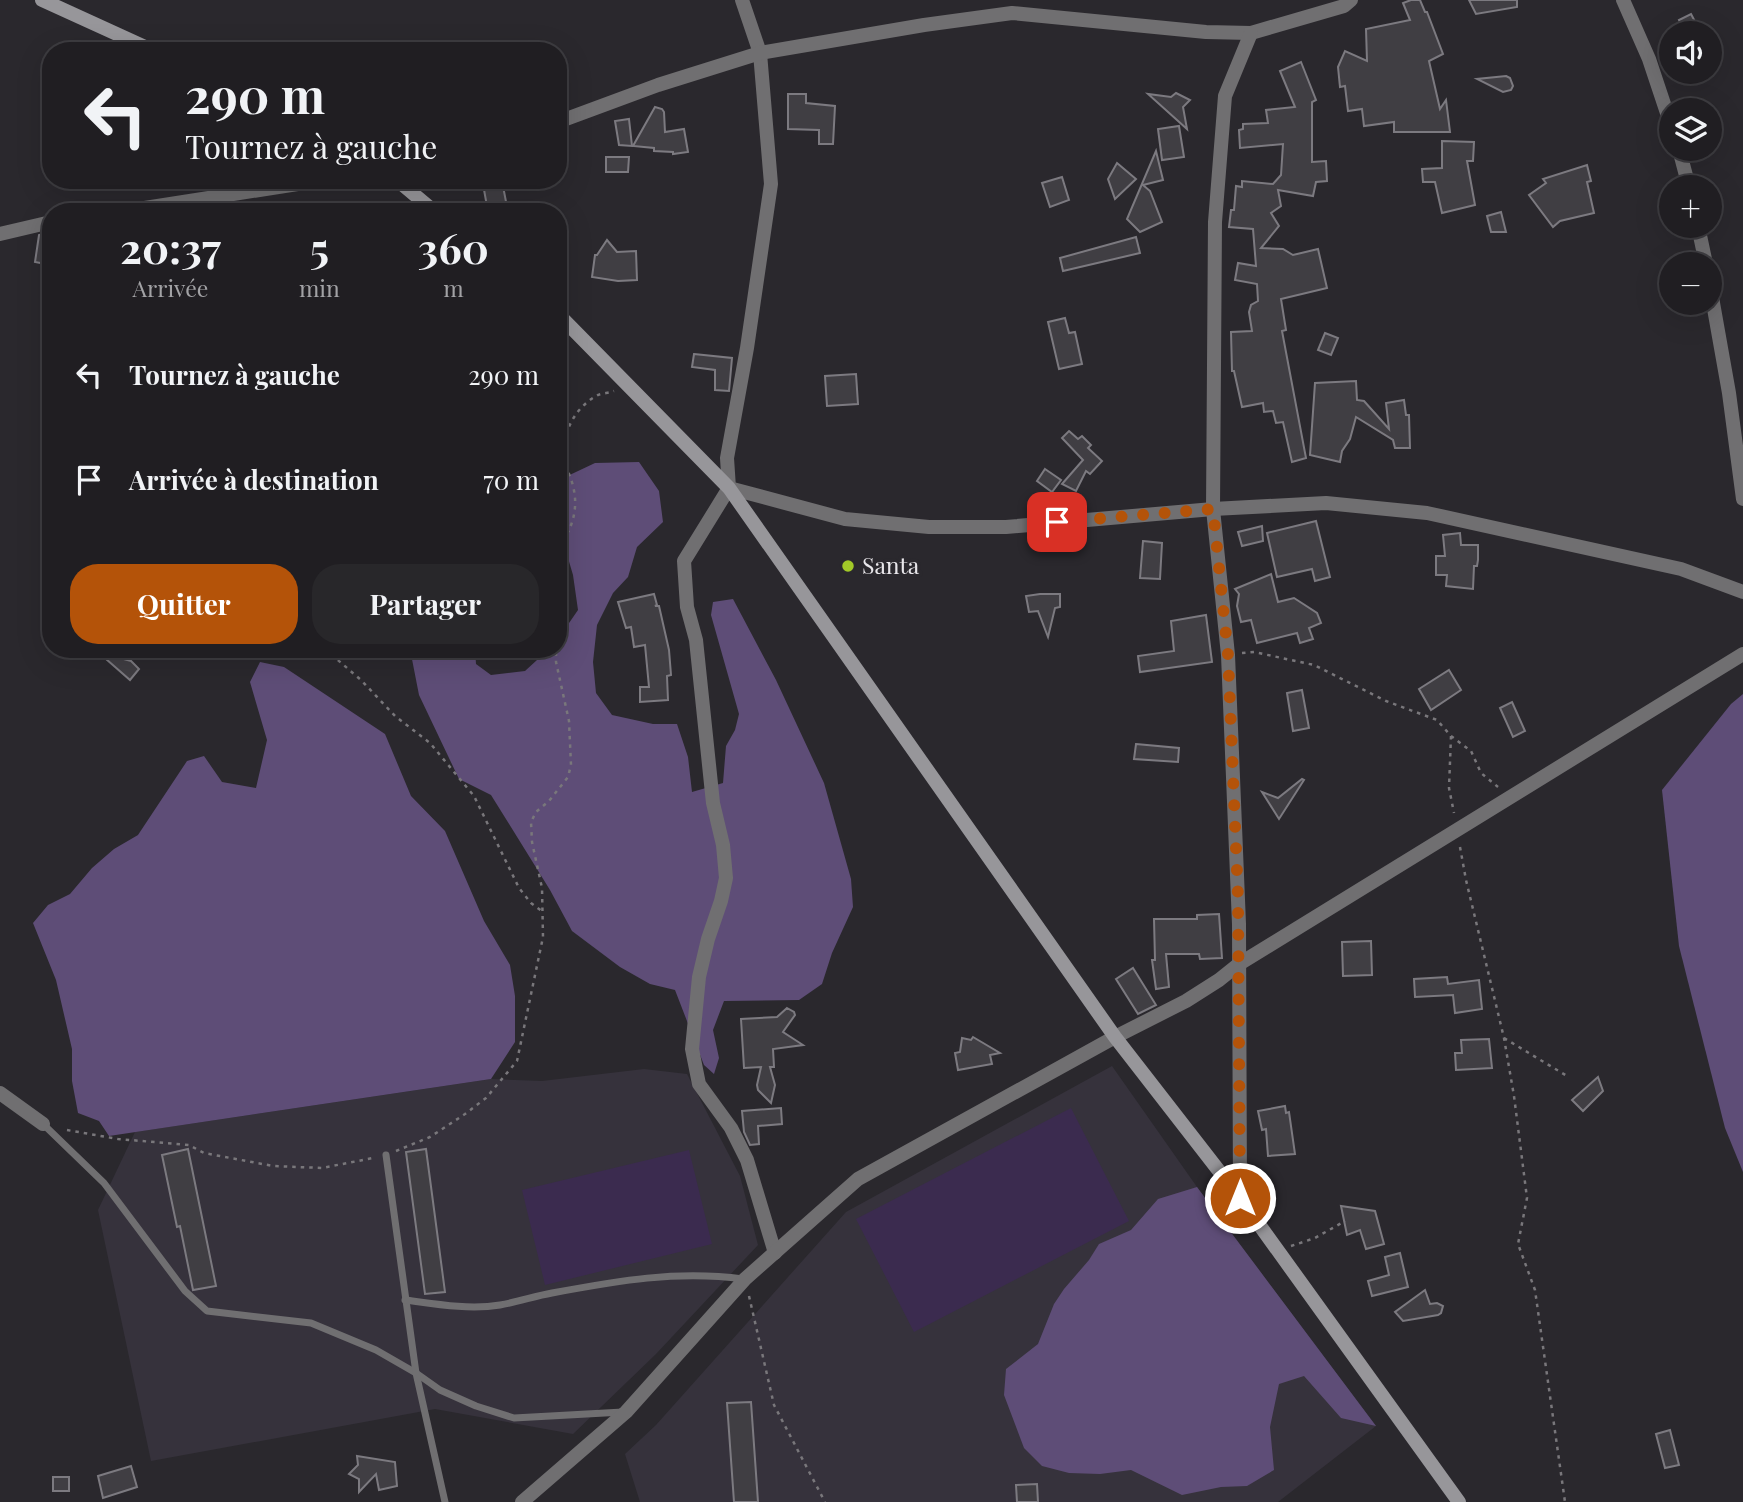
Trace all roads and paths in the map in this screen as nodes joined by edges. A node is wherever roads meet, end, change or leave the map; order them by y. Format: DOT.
graph roads {
  1 [pos="42,0"];
  2 [pos="742,0"];
  3 [pos="1351,0"];
  4 [pos="1623,0"];
  5 [pos="1251,33"];
  6 [pos="134,42"];
  7 [pos="760,53"];
  8 [pos="1662,98"];
  9 [pos="567,119"];
  10 [pos="266,189"];
  11 [pos="408,189"];
  12 [pos="176,203"];
  13 [pos="424,203"];
  14 [pos="42,224"];
  15 [pos="0,234"];
  16 [pos="1715,315"];
  17 [pos="567,323"];
  18 [pos="626,384"];
  19 [pos="567,435"];
  20 [pos="567,467"];
  21 [pos="729,488"];
  22 [pos="1743,499"];
  23 [pos="1213,509"];
  24 [pos="567,537"];
  25 [pos="1743,592"];
  26 [pos="1743,653"];
  27 [pos="1228,655"];
  28 [pos="335,658"];
  29 [pos="556,658"];
  30 [pos="1451,736"];
  31 [pos="1509,796"];
  32 [pos="1457,828"];
  33 [pos="543,912"];
  34 [pos="1239,964"];
  35 [pos="1115,1037"];
  36 [pos="1504,1038"];
  37 [pos="1567,1076"];
  38 [pos="0,1093"];
  39 [pos="43,1124"];
  40 [pos="386,1155"];
  41 [pos="1240,1198"];
  42 [pos="1345,1221"];
  43 [pos="1278,1251"];
  44 [pos="775,1253"];
  45 [pos="745,1279"];
  46 [pos="405,1300"];
  47 [pos="416,1373"];
  48 [pos="626,1412"];
  49 [pos="445,1502"];
  50 [pos="522,1502"];
  51 [pos="825,1502"];
  52 [pos="1459,1502"];
  53 [pos="1565,1502"];
  1 -- 6 [label="main road"];
  2 -- 7 [label="street"];
  3 -- 5 [label="street"];
  4 -- 8 [label="street"];
  5 -- 7 [label="street"];
  5 -- 23 [label="street"];
  7 -- 9 [label="street"];
  7 -- 21 [label="street"];
  10 -- 12 [label="street"];
  11 -- 13 [label="main road"];
  14 -- 15 [label="street"];
  16 -- 22 [label="street"];
  17 -- 18 [label="main road"];
  18 -- 19 [label="path"];
  18 -- 21 [label="main road"];
  20 -- 24 [label="path"];
  21 -- 23 [label="street"];
  21 -- 35 [label="main road"];
  21 -- 44 [label="street"];
  23 -- 25 [label="street"];
  23 -- 27 [label="street"];
  26 -- 31 [label="street"];
  27 -- 30 [label="path"];
  27 -- 34 [label="street"];
  28 -- 33 [label="path"];
  29 -- 33 [label="path"];
  30 -- 31 [label="path"];
  30 -- 32 [label="path"];
  31 -- 32 [label="street"];
  32 -- 34 [label="street"];
  32 -- 36 [label="path"];
  33 -- 40 [label="path"];
  34 -- 35 [label="street"];
  34 -- 41 [label="street"];
  35 -- 41 [label="main road"];
  35 -- 44 [label="street"];
  36 -- 37 [label="path"];
  36 -- 53 [label="path"];
  38 -- 39 [label="street"];
  39 -- 40 [label="path"];
  39 -- 47 [label="lane"];
  40 -- 46 [label="lane"];
  41 -- 43 [label="main road"];
  42 -- 43 [label="path"];
  43 -- 52 [label="main road"];
  44 -- 45 [label="street"];
  45 -- 46 [label="lane"];
  45 -- 48 [label="street"];
  45 -- 51 [label="path"];
  46 -- 47 [label="lane"];
  47 -- 48 [label="lane"];
  47 -- 49 [label="lane"];
  48 -- 50 [label="street"];
}
